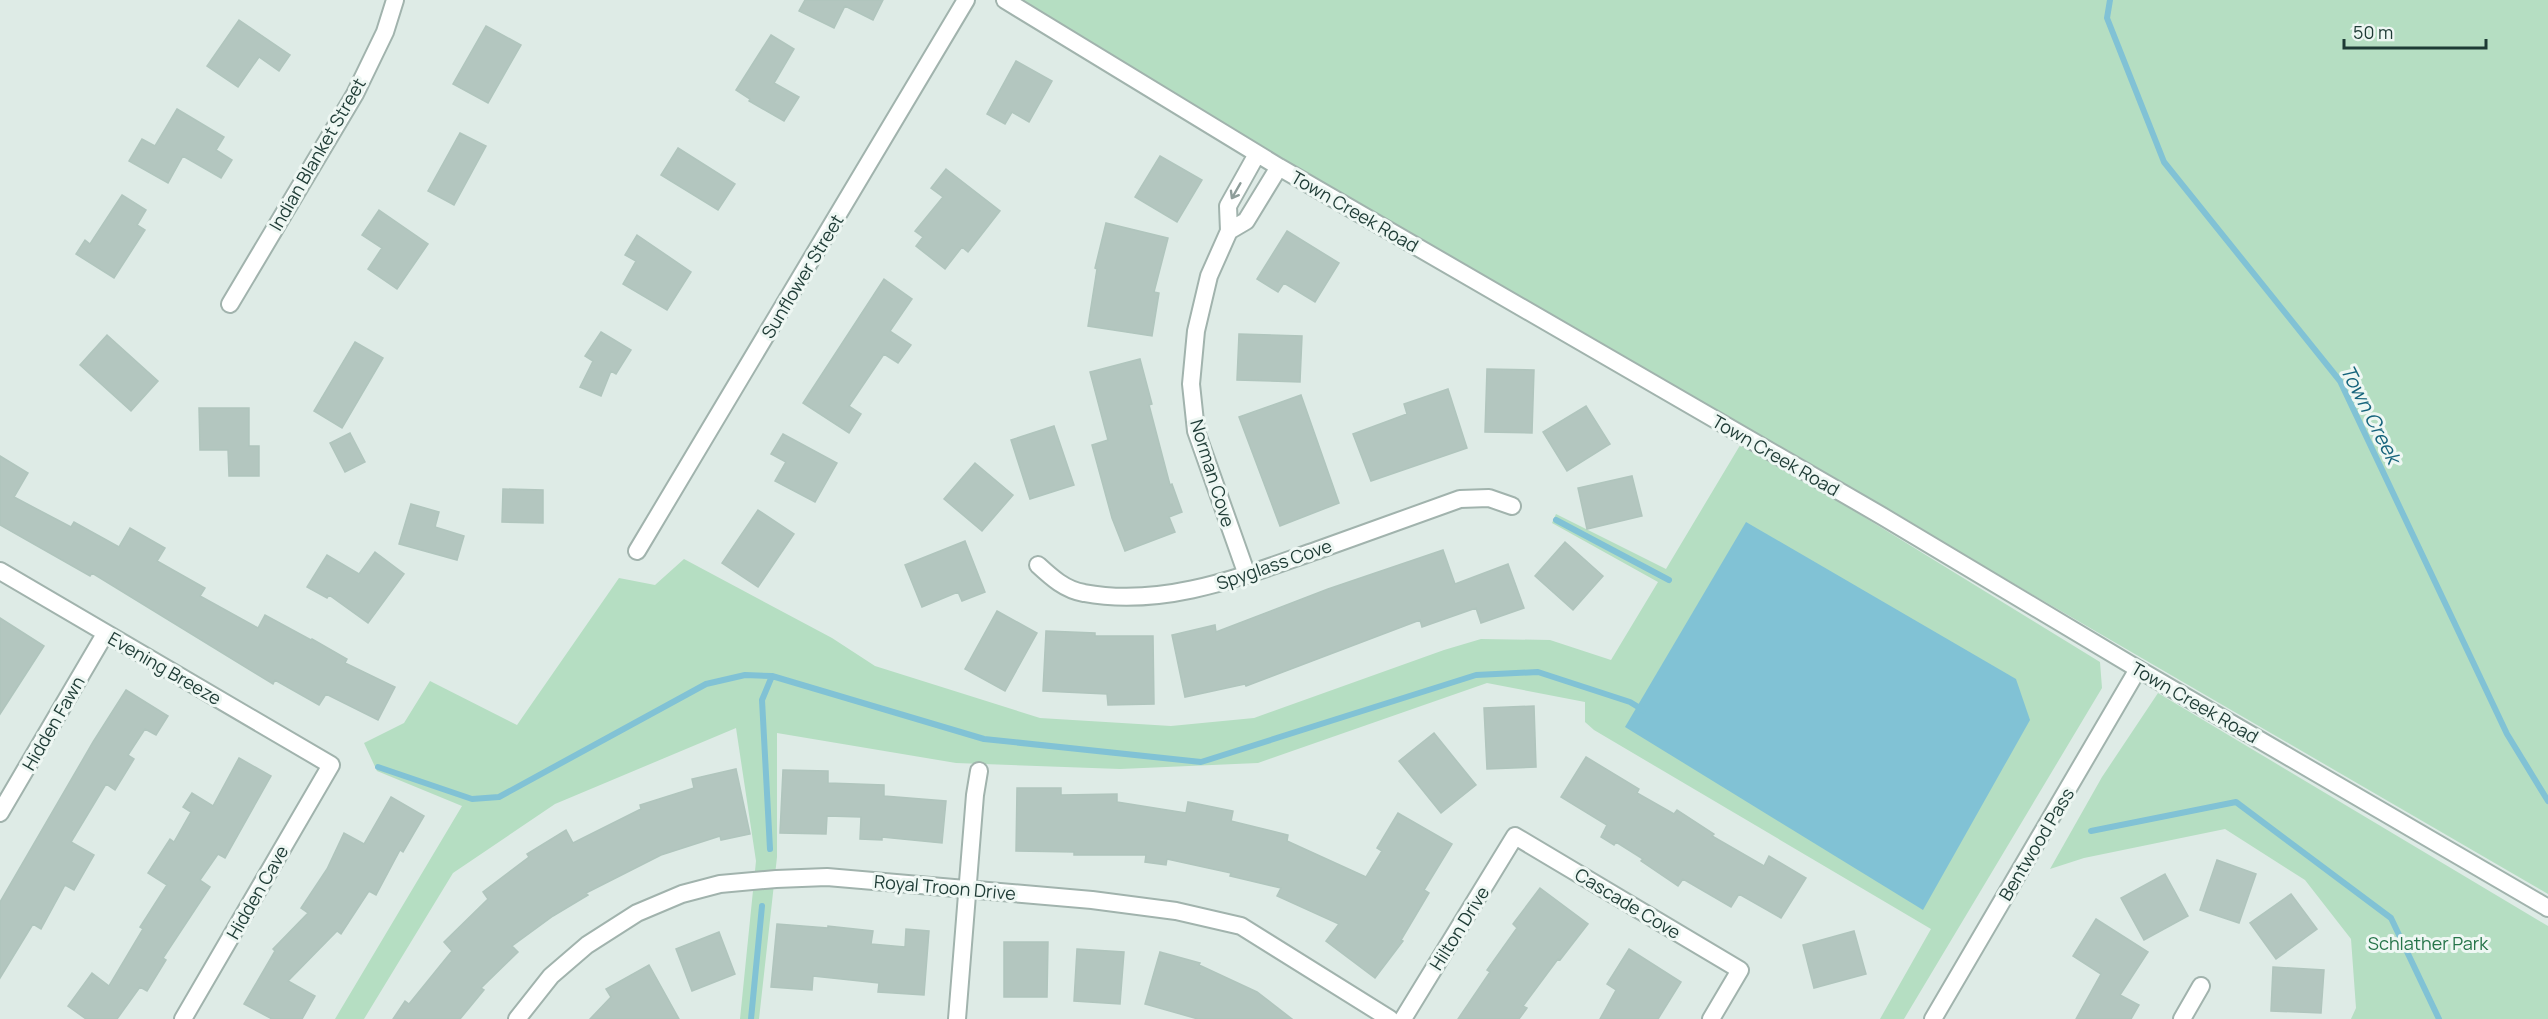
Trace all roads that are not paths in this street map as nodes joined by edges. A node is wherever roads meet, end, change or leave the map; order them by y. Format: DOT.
graph roads {
  1 [pos="395,0"];
  2 [pos="966,0"];
  3 [pos="1005,0"];
  4 [pos="1257,154"];
  5 [pos="1279,167"];
  6 [pos="1229,231"];
  7 [pos="230,304"];
  8 [pos="1512,506"];
  9 [pos="637,551"];
  10 [pos="1038,565"];
  11 [pos="0,571"];
  12 [pos="1247,575"];
  13 [pos="105,634"];
  14 [pos="2138,669"];
  15 [pos="330,765"];
  16 [pos="979,771"];
  17 [pos="0,813"];
  18 [pos="1515,836"];
  19 [pos="968,888"];
  20 [pos="2548,908"];
  21 [pos="2201,986"];
  22 [pos="183,1019"];
  23 [pos="517,1019"];
  24 [pos="957,1019"];
  25 [pos="1390,1019"];
  26 [pos="1402,1019"];
  27 [pos="1711,1019"];
  28 [pos="1932,1019"];
  29 [pos="2182,1019"];
  1 -- 7 [label="street, Indian Blanket Street"];
  2 -- 9 [label="street, Sunflower Street"];
  3 -- 4 [label="street, Town Creek Road"];
  4 -- 5 [label="street, Town Creek Road"];
  4 -- 6 [label="street, Norman Cove, one-way"];
  5 -- 6 [label="street, Norman Cove"];
  5 -- 14 [label="street, Town Creek Road"];
  6 -- 12 [label="street, Norman Cove"];
  8 -- 12 [label="street, Spyglass Cove"];
  10 -- 12 [label="street, Spyglass Cove"];
  11 -- 13 [label="street, Evening Breeze"];
  13 -- 15 [label="street, Evening Breeze"];
  13 -- 17 [label="street, Hidden Fawn"];
  14 -- 20 [label="street, Town Creek Road"];
  14 -- 28 [label="street, Bentwood Pass"];
  15 -- 22 [label="street, Hidden Cave"];
  16 -- 19 [label="street"];
  18 -- 26 [label="street, Hilton Drive"];
  18 -- 27 [label="street, Cascade Cove"];
  19 -- 23 [label="street, Royal Troon Drive"];
  19 -- 24 [label="street"];
  19 -- 25 [label="street, Royal Troon Drive"];
  21 -- 29 [label="street"];
}
